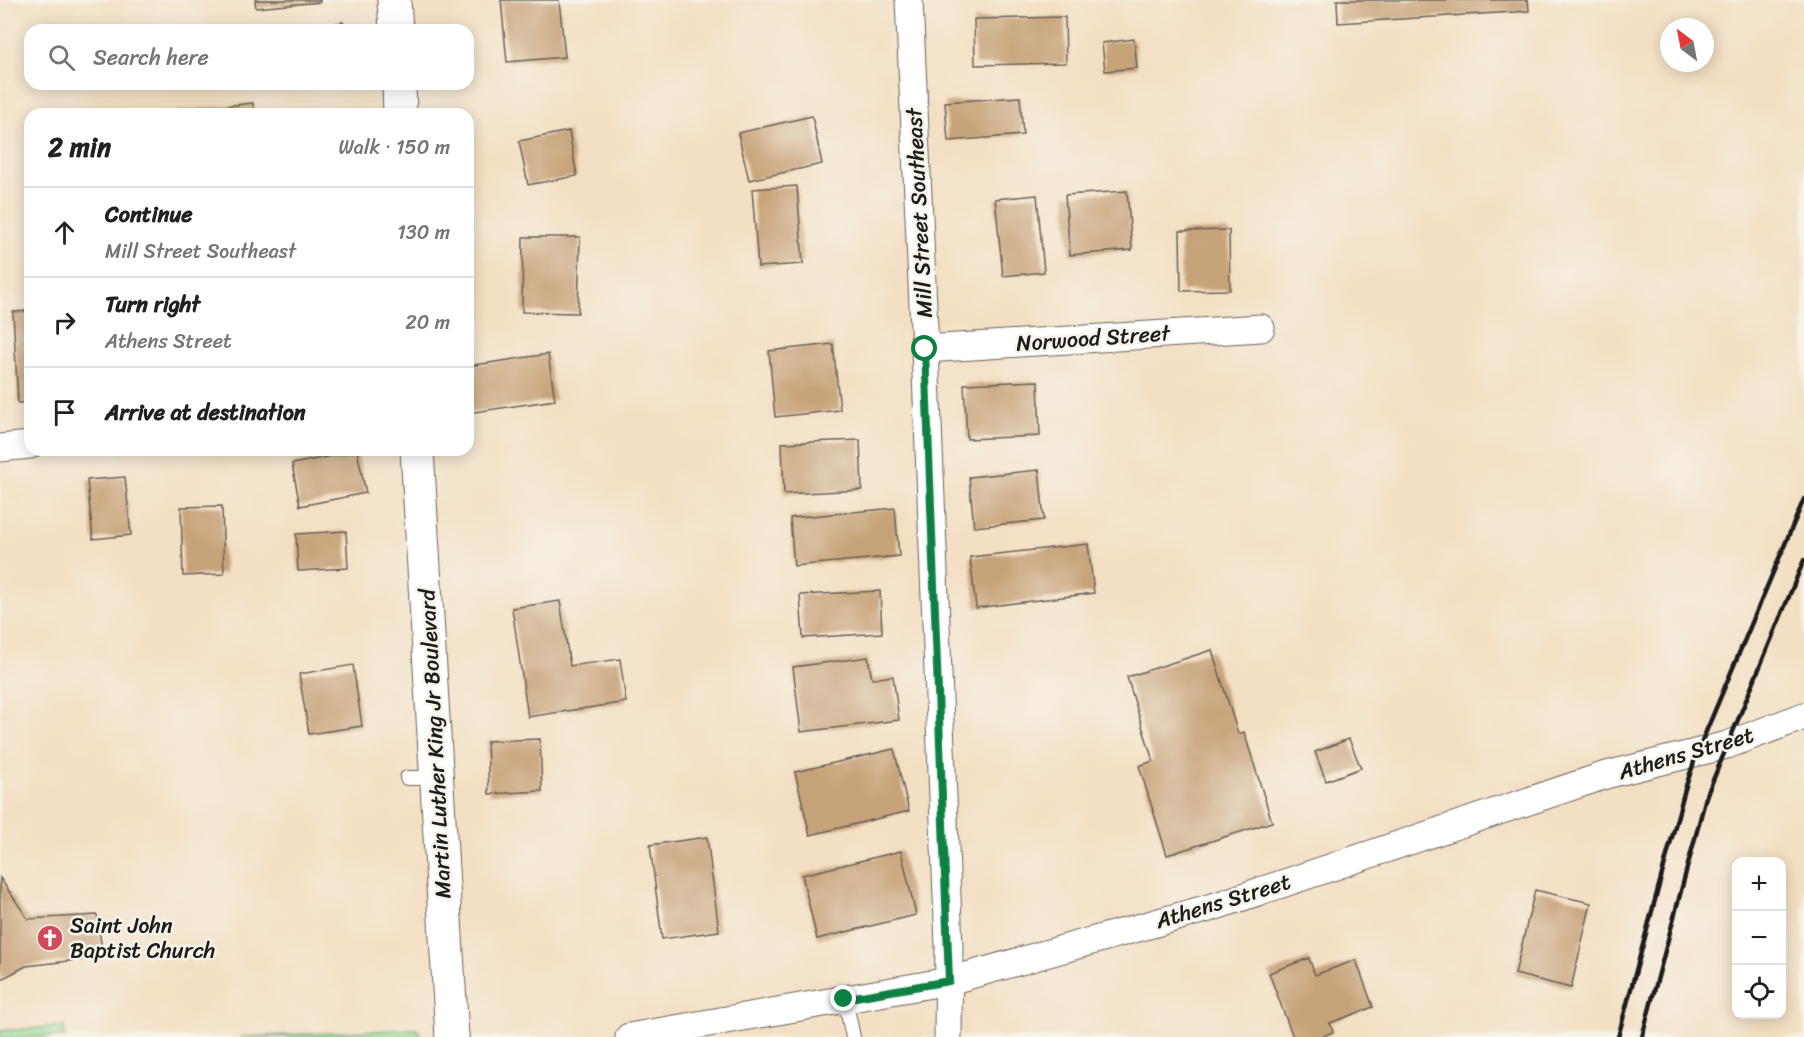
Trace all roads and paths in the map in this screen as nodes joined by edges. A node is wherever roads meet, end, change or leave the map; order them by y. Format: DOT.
graph roads {
  1 [pos="394,0"];
  2 [pos="909,0"];
  3 [pos="396,24"];
  4 [pos="399,90"];
  5 [pos="400,108"];
  6 [pos="1261,328"];
  7 [pos="925,349"];
  8 [pos="24,446"];
  9 [pos="0,448"];
  10 [pos="417,456"];
  11 [pos="1804,716"];
  12 [pos="949,981"];
  13 [pos="844,999"];
  14 [pos="452,1037"];
  15 [pos="630,1037"];
  16 [pos="853,1037"];
  17 [pos="948,1037"];
  1 -- 3 [label="main road"];
  2 -- 7 [label="street, Mill Street Southeast"];
  4 -- 5 [label="main road"];
  6 -- 7 [label="street, Norwood Street"];
  7 -- 12 [label="street, Mill Street Southeast"];
  8 -- 9 [label="street"];
  10 -- 14 [label="main road, Martin Luther King Jr Boulevard"];
  11 -- 12 [label="street, Athens Street"];
  12 -- 13 [label="street, Athens Street"];
  12 -- 17 [label="street, Mill Street Southeast"];
  13 -- 15 [label="street, Athens Street"];
  13 -- 16 [label="lane"];
}
